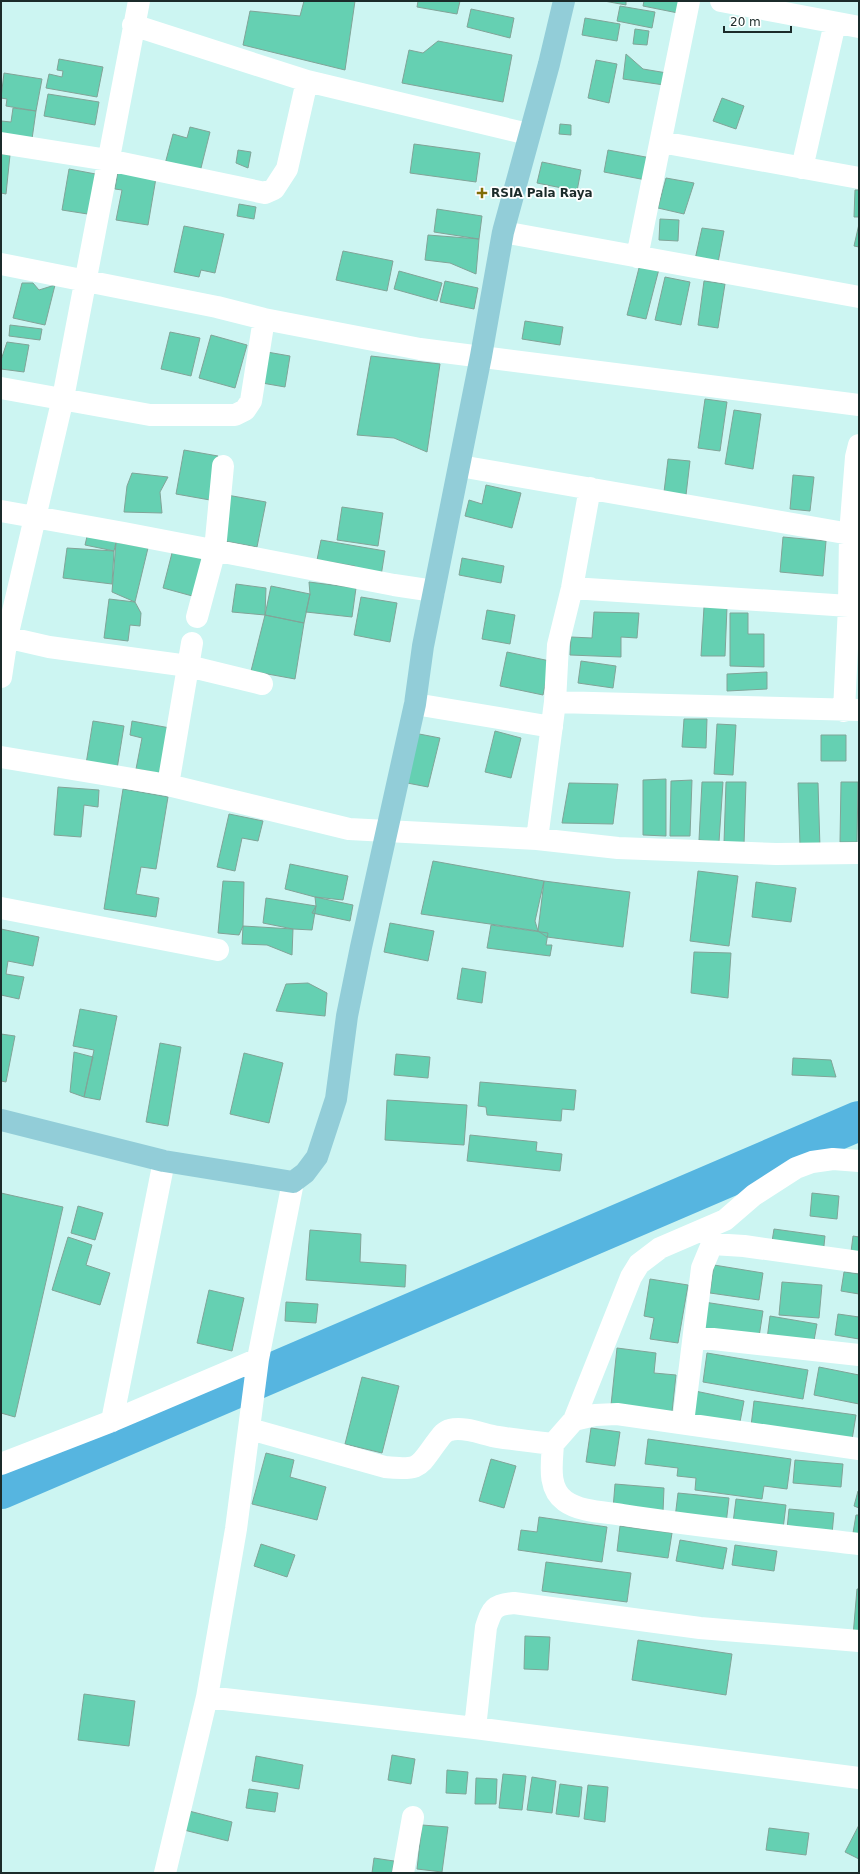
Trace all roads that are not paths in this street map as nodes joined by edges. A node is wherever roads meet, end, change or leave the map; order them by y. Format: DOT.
graph roads {
  1 [pos="139,1"];
  2 [pos="564,1"];
  3 [pos="690,1"];
  4 [pos="721,1"];
  5 [pos="835,23"];
  6 [pos="134,25"];
  7 [pos="859,27"];
  8 [pos="307,81"];
  9 [pos="528,134"];
  10 [pos="660,142"];
  11 [pos="1,143"];
  12 [pos="108,160"];
  13 [pos="802,168"];
  14 [pos="859,178"];
  15 [pos="503,232"];
  16 [pos="637,257"];
  17 [pos="1,264"];
  18 [pos="86,280"];
  19 [pos="859,297"];
  20 [pos="264,319"];
  21 [pos="481,356"];
  22 [pos="1,388"];
  23 [pos="63,398"];
  24 [pos="859,405"];
  25 [pos="859,445"];
  26 [pos="223,466"];
  27 [pos="460,466"];
  28 [pos="590,488"];
  29 [pos="1,511"];
  30 [pos="36,517"];
  31 [pos="850,534"];
  32 [pos="215,550"];
  33 [pos="572,588"];
  34 [pos="434,591"];
  35 [pos="850,606"];
  36 [pos="197,617"];
  37 [pos="4,637"];
  38 [pos="192,643"];
  39 [pos="188,666"];
  40 [pos="1,677"];
  41 [pos="262,684"];
  42 [pos="555,702"];
  43 [pos="415,704"];
  44 [pos="852,710"];
  45 [pos="552,727"];
  46 [pos="1,757"];
  47 [pos="168,785"];
  48 [pos="388,830"];
  49 [pos="537,839"];
  50 [pos="859,853"];
  51 [pos="1,908"];
  52 [pos="218,950"];
  53 [pos="1,1120"];
  54 [pos="164,1161"];
  55 [pos="859,1162"];
  56 [pos="293,1182"];
  57 [pos="725,1220"];
  58 [pos="712,1244"];
  59 [pos="859,1262"];
  60 [pos="695,1337"];
  61 [pos="859,1355"];
  62 [pos="258,1364"];
  63 [pos="574,1420"];
  64 [pos="112,1421"];
  65 [pos="251,1422"];
  66 [pos="683,1423"];
  67 [pos="553,1444"];
  68 [pos="859,1449"];
  69 [pos="1,1464"];
  70 [pos="859,1544"];
  71 [pos="859,1641"];
  72 [pos="207,1697"];
  73 [pos="475,1728"];
  74 [pos="859,1778"];
  75 [pos="413,1817"];
  76 [pos="165,1873"];
  77 [pos="403,1873"];
  1 -- 6 [label="street"];
  2 -- 9 [label="main road"];
  3 -- 10 [label="street"];
  4 -- 5 [label="street"];
  5 -- 7 [label="street"];
  5 -- 13 [label="street"];
  6 -- 8 [label="street"];
  6 -- 12 [label="street"];
  8 -- 9 [label="street"];
  8 -- 12 [label="street"];
  9 -- 15 [label="main road"];
  10 -- 13 [label="street"];
  10 -- 16 [label="street"];
  11 -- 12 [label="street"];
  12 -- 18 [label="street"];
  13 -- 14 [label="street"];
  15 -- 16 [label="street"];
  15 -- 21 [label="main road"];
  16 -- 19 [label="street"];
  17 -- 18 [label="street"];
  18 -- 20 [label="street"];
  18 -- 23 [label="street"];
  20 -- 21 [label="street"];
  20 -- 23 [label="street"];
  21 -- 24 [label="street"];
  21 -- 27 [label="main road"];
  22 -- 23 [label="street"];
  23 -- 30 [label="street"];
  25 -- 31 [label="street"];
  26 -- 32 [label="street"];
  27 -- 28 [label="street"];
  27 -- 34 [label="main road"];
  28 -- 31 [label="street"];
  28 -- 33 [label="street"];
  29 -- 30 [label="street"];
  30 -- 32 [label="street"];
  30 -- 37 [label="street"];
  31 -- 35 [label="street"];
  32 -- 34 [label="street"];
  32 -- 36 [label="street"];
  33 -- 35 [label="street"];
  33 -- 42 [label="street"];
  34 -- 43 [label="main road"];
  35 -- 44 [label="street"];
  37 -- 39 [label="street"];
  37 -- 40 [label="street"];
  38 -- 39 [label="street"];
  39 -- 41 [label="street"];
  39 -- 47 [label="street"];
  42 -- 44 [label="street"];
  42 -- 45 [label="street"];
  43 -- 45 [label="street"];
  43 -- 48 [label="main road"];
  45 -- 49 [label="street"];
  46 -- 47 [label="street"];
  47 -- 48 [label="street"];
  48 -- 49 [label="street"];
  48 -- 56 [label="main road"];
  49 -- 50 [label="street"];
  51 -- 52 [label="street"];
  53 -- 54 [label="main road"];
  54 -- 56 [label="main road"];
  54 -- 64 [label="street"];
  55 -- 57 [label="street"];
  56 -- 62 [label="street"];
  57 -- 58 [label="street"];
  57 -- 63 [label="street"];
  58 -- 59 [label="street"];
  58 -- 60 [label="street"];
  60 -- 61 [label="street"];
  60 -- 66 [label="street"];
  62 -- 64 [label="street"];
  62 -- 65 [label="street"];
  63 -- 66 [label="street"];
  63 -- 67 [label="street"];
  64 -- 69 [label="street"];
  65 -- 67 [label="street"];
  65 -- 72 [label="street"];
  66 -- 68 [label="street"];
  67 -- 70 [label="street"];
  71 -- 73 [label="street"];
  72 -- 73 [label="street"];
  72 -- 76 [label="street"];
  73 -- 74 [label="street"];
  75 -- 77 [label="street"];
}
